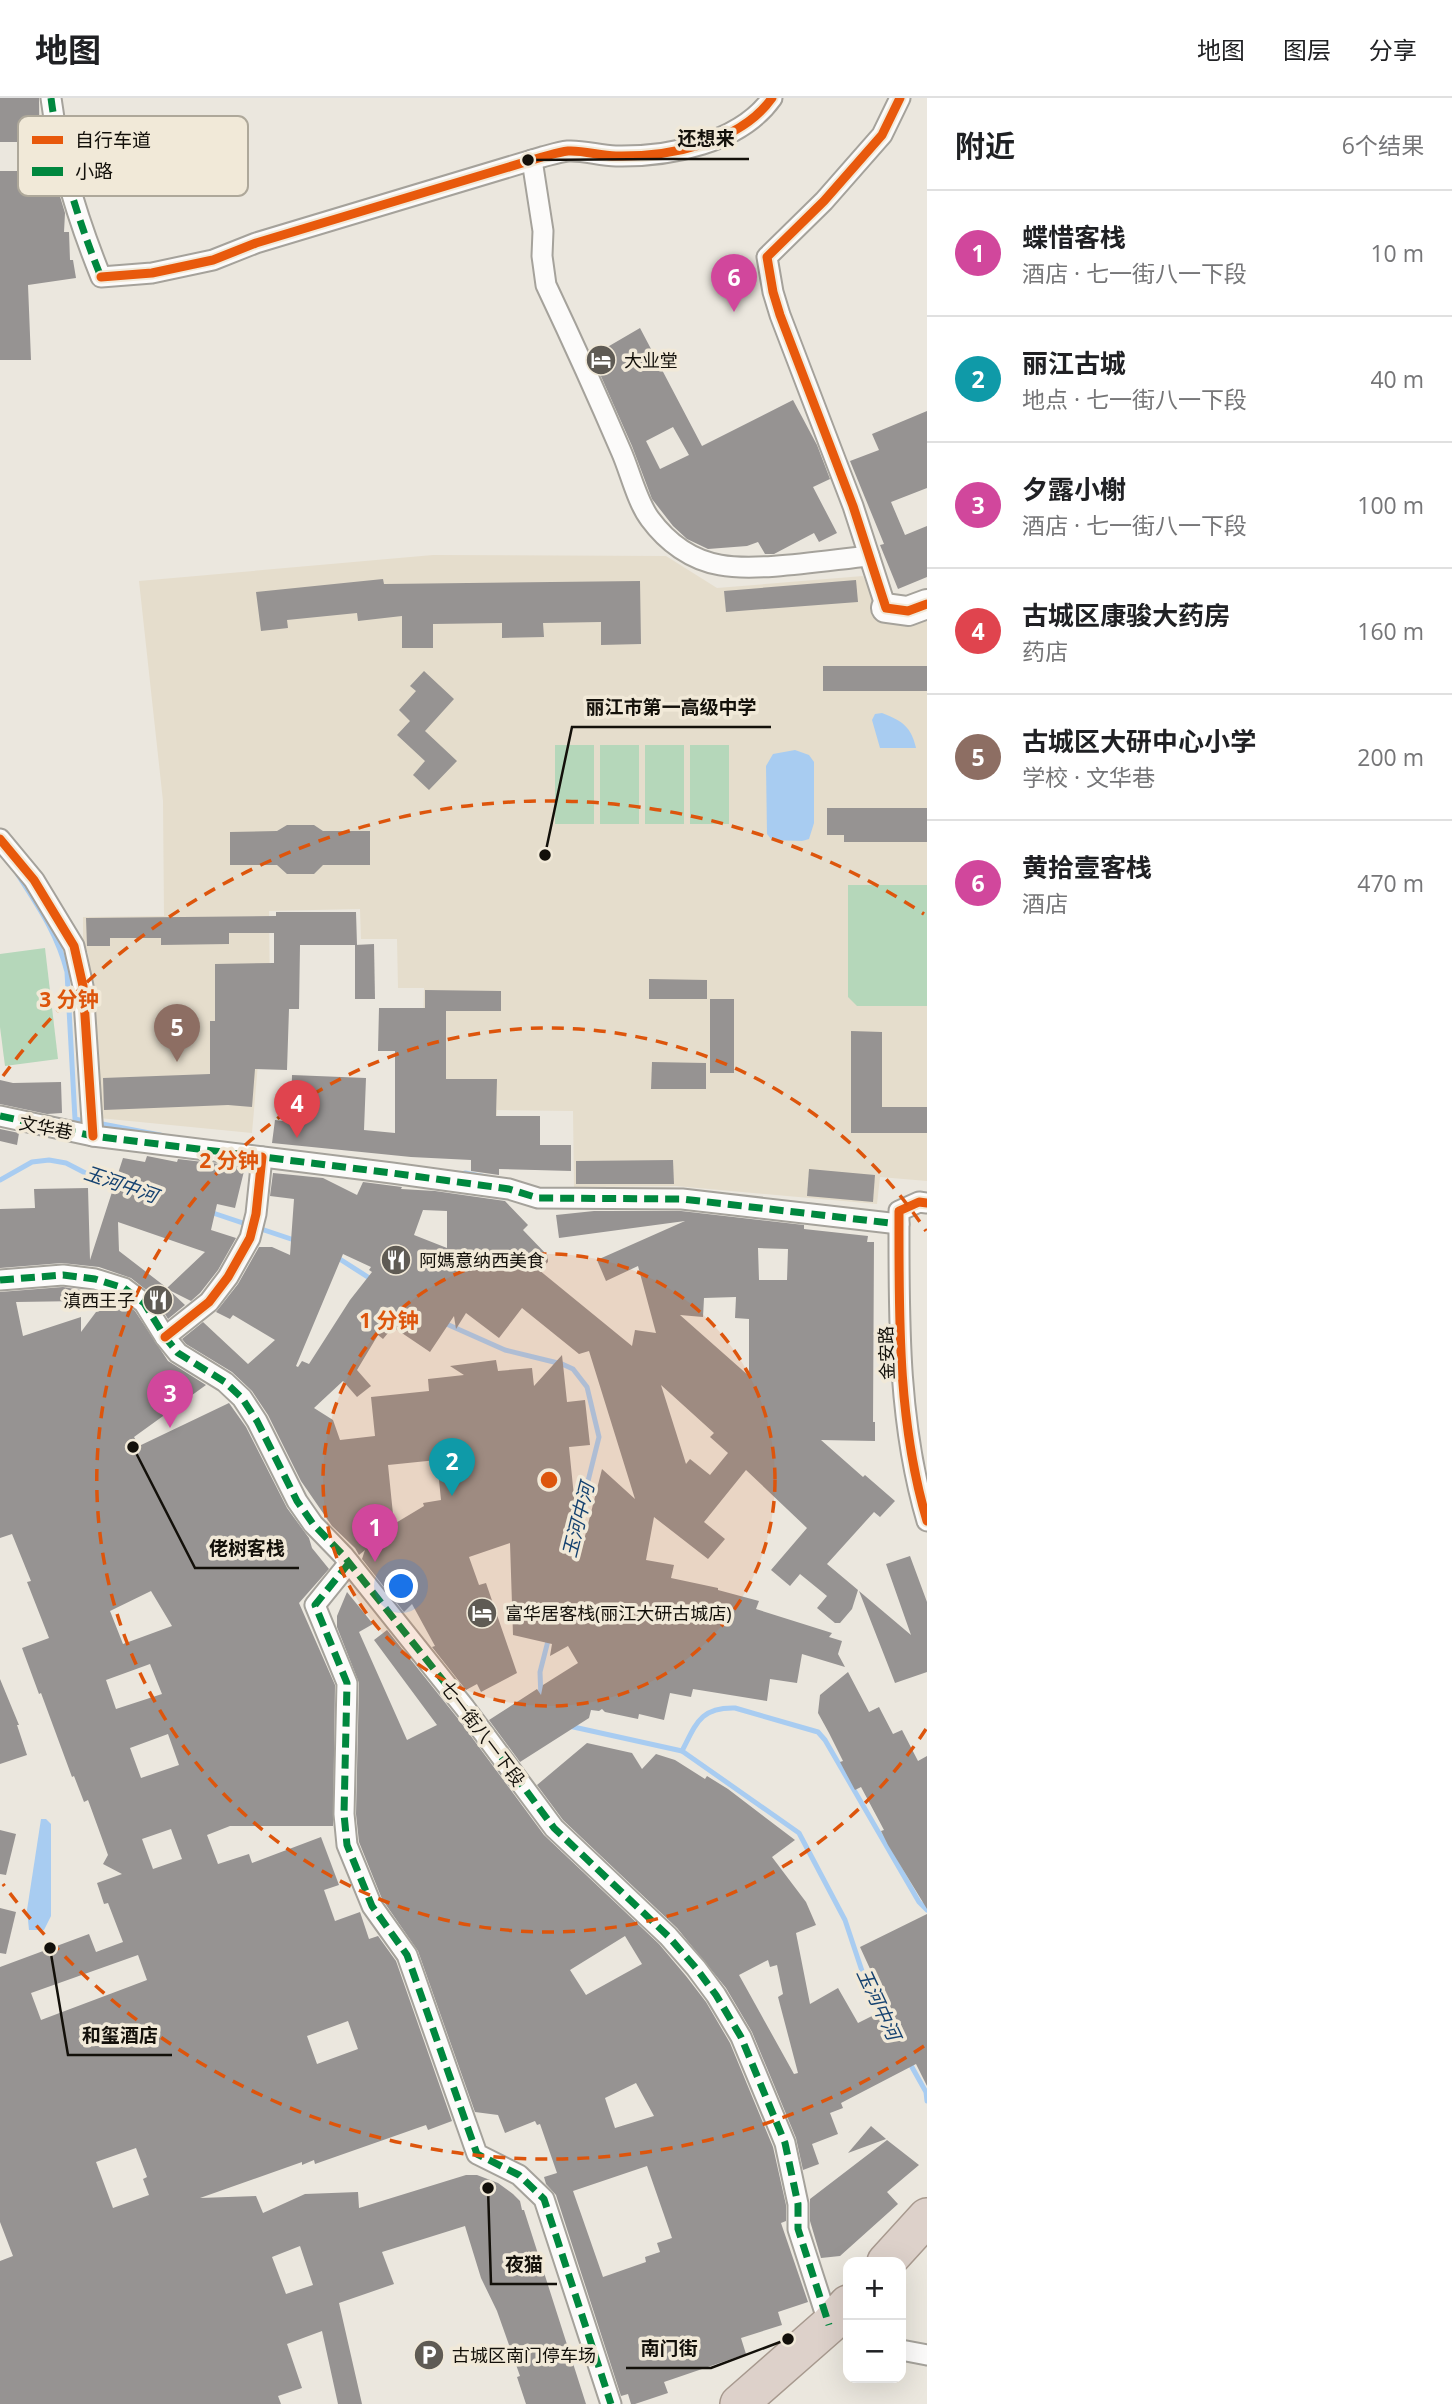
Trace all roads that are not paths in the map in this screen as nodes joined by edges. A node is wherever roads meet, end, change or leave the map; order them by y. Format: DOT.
graph roads {
  1 [pos="51,98"];
  2 [pos="772,98"];
  3 [pos="900,98"];
  4 [pos="53,116"];
  5 [pos="532,160"];
  6 [pos="73,196"];
  7 [pos="869,556"];
  8 [pos="927,604"];
  9 [pos="886,608"];
  10 [pos="0,839"];
  11 [pos="0,1116"];
  12 [pos="93,1136"];
  13 [pos="261,1157"];
  14 [pos="927,1203"];
  15 [pos="899,1224"];
  16 [pos="0,1280"];
  17 [pos="165,1337"];
  18 [pos="927,1521"];
  19 [pos="349,1563"];
  20 [pos="927,2217"];
  21 [pos="927,2255"];
  22 [pos="891,2257"];
  23 [pos="906,2278"];
  24 [pos="842,2322"];
  25 [pos="906,2351"];
  26 [pos="927,2355"];
  27 [pos="611,2404"];
  28 [pos="739,2404"];
  29 [pos="778,2404"];
  1 -- 4 [label="street"];
  2 -- 5 [label="street"];
  3 -- 7 [label="street"];
  5 -- 6 [label="street"];
  5 -- 7 [label="street"];
  7 -- 9 [label="street"];
  8 -- 9 [label="street"];
  10 -- 12 [label="street"];
  11 -- 12 [label="street, 文华巷"];
  12 -- 13 [label="street, 文华巷"];
  13 -- 15 [label="street, 文华巷"];
  13 -- 17 [label="street"];
  14 -- 15 [label="street"];
  15 -- 18 [label="street, 金安路"];
  16 -- 17 [label="street, 七一街八一下段"];
  17 -- 19 [label="street, 七一街八一下段"];
  19 -- 24 [label="street, 七一街八一下段"];
  19 -- 27 [label="street"];
  20 -- 22 [label="highway"];
  21 -- 23 [label="highway"];
  24 -- 28 [label="highway"];
  24 -- 29 [label="highway"];
  25 -- 26 [label="street"];
}
